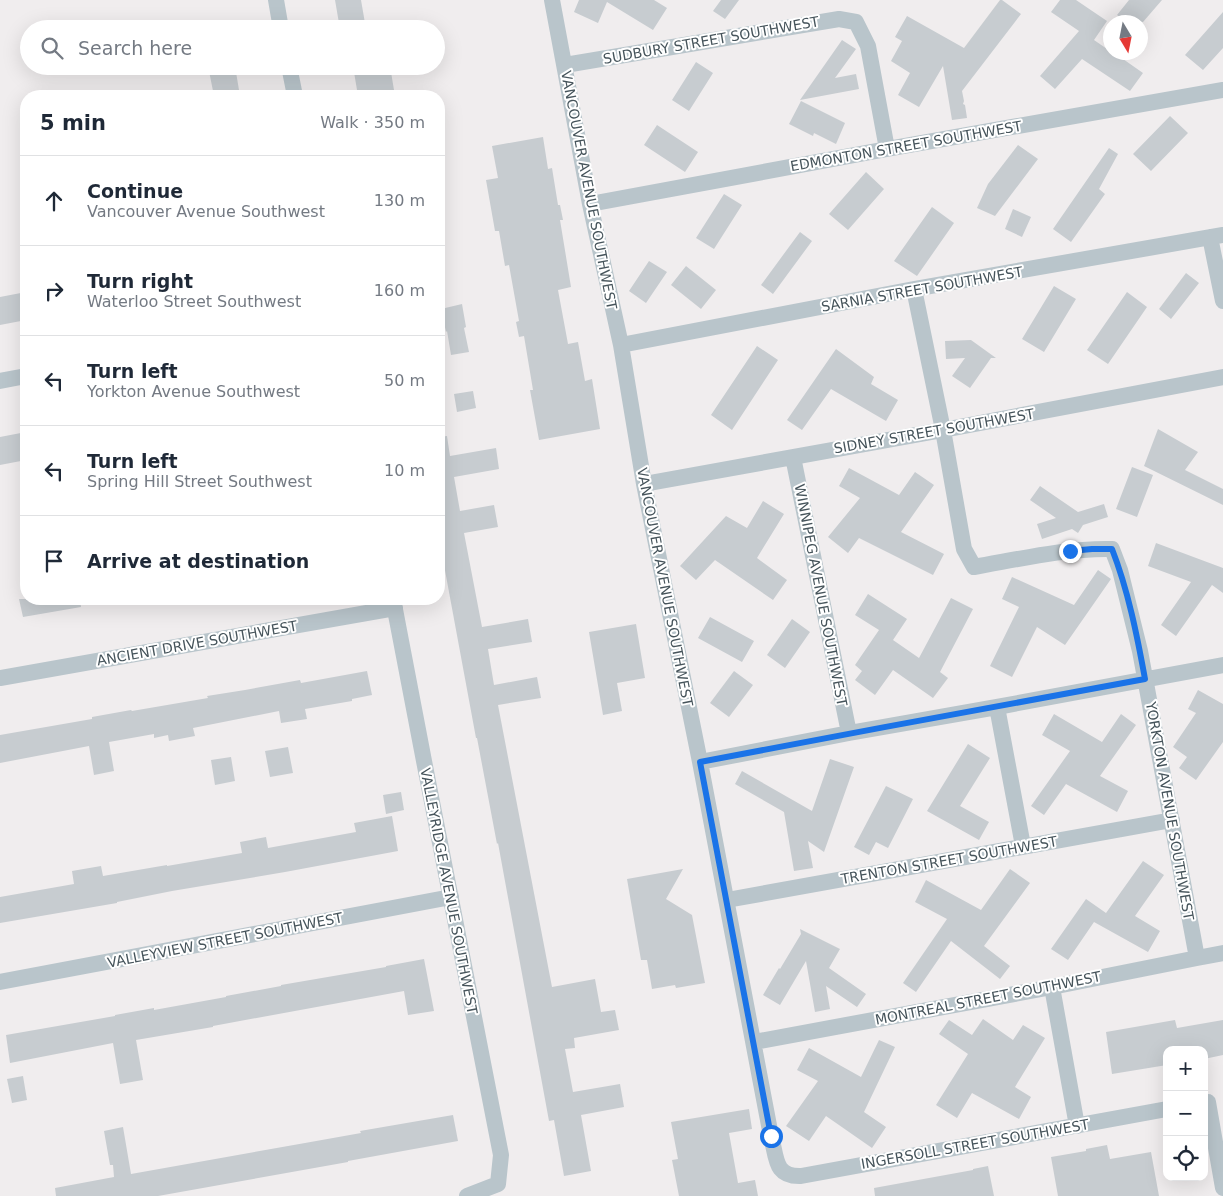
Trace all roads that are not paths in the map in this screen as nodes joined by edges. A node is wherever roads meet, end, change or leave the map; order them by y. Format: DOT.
graph roads {
  1 [pos="276,0"];
  2 [pos="552,0"];
  3 [pos="279,20"];
  4 [pos="565,65"];
  5 [pos="290,75"];
  6 [pos="293,90"];
  7 [pos="1223,90"];
  8 [pos="887,149"];
  9 [pos="590,204"];
  10 [pos="1217,236"];
  11 [pos="914,290"];
  12 [pos="1223,301"];
  13 [pos="621,345"];
  14 [pos="20,377"];
  15 [pos="1223,377"];
  16 [pos="0,381"];
  17 [pos="942,430"];
  18 [pos="793,457"];
  19 [pos="644,484"];
  20 [pos="383,605"];
  21 [pos="394,605"];
  22 [pos="1223,665"];
  23 [pos="0,678"];
  24 [pos="1145,679"];
  25 [pos="996,707"];
  26 [pos="849,733"];
  27 [pos="700,762"];
  28 [pos="1172,820"];
  29 [pos="1023,846"];
  30 [pos="451,897"];
  31 [pos="727,900"];
  32 [pos="1223,953"];
  33 [pos="1197,958"];
  34 [pos="0,982"];
  35 [pos="1052,987"];
  36 [pos="754,1042"];
  37 [pos="1212,1101"];
  38 [pos="1163,1110"];
  39 [pos="1076,1126"];
  40 [pos="784,1172"];
  41 [pos="1223,1188"];
  42 [pos="467,1196"];
  1 -- 3 [label="street"];
  2 -- 4 [label="street, VANCOUVER AVENUE SOUTHWEST"];
  4 -- 8 [label="street, SUDBURY STREET SOUTHWEST"];
  4 -- 9 [label="street, VANCOUVER AVENUE SOUTHWEST"];
  5 -- 6 [label="street"];
  7 -- 8 [label="street, EDMONTON STREET SOUTHWEST"];
  8 -- 9 [label="street, EDMONTON STREET SOUTHWEST"];
  9 -- 13 [label="street, VANCOUVER AVENUE SOUTHWEST"];
  10 -- 11 [label="street, SARNIA STREET SOUTHWEST"];
  10 -- 12 [label="street"];
  11 -- 13 [label="street, SARNIA STREET SOUTHWEST"];
  11 -- 17 [label="street"];
  13 -- 19 [label="street, VANCOUVER AVENUE SOUTHWEST"];
  14 -- 16 [label="street"];
  15 -- 17 [label="street, SIDNEY STREET SOUTHWEST"];
  17 -- 18 [label="street, SIDNEY STREET SOUTHWEST"];
  17 -- 24 [label="street, YORKTON AVENUE SOUTHWEST"];
  18 -- 19 [label="street, SIDNEY STREET SOUTHWEST"];
  18 -- 26 [label="street, WINNIPEG AVENUE SOUTHWEST"];
  19 -- 27 [label="street, VANCOUVER AVENUE SOUTHWEST"];
  20 -- 23 [label="street, ANCIENT DRIVE SOUTHWEST"];
  21 -- 30 [label="street, VALLEYRIDGE AVENUE SOUTHWEST"];
  22 -- 24 [label="street"];
  24 -- 25 [label="street"];
  24 -- 28 [label="street, YORKTON AVENUE SOUTHWEST"];
  25 -- 26 [label="street"];
  25 -- 29 [label="street"];
  26 -- 27 [label="street"];
  27 -- 31 [label="street, VANCOUVER AVENUE SOUTHWEST"];
  28 -- 29 [label="street, TRENTON STREET SOUTHWEST"];
  28 -- 33 [label="street, YORKTON AVENUE SOUTHWEST"];
  29 -- 31 [label="street, TRENTON STREET SOUTHWEST"];
  30 -- 34 [label="street, VALLEYVIEW STREET SOUTHWEST"];
  30 -- 42 [label="street, VALLEYRIDGE AVENUE SOUTHWEST"];
  31 -- 36 [label="street, VANCOUVER AVENUE SOUTHWEST"];
  32 -- 33 [label="street, MONTREAL STREET SOUTHWEST"];
  33 -- 35 [label="street, MONTREAL STREET SOUTHWEST"];
  35 -- 36 [label="street, MONTREAL STREET SOUTHWEST"];
  35 -- 39 [label="street"];
  36 -- 40 [label="street, VANCOUVER AVENUE SOUTHWEST"];
  37 -- 41 [label="street"];
  38 -- 39 [label="street, INGERSOLL STREET SOUTHWEST"];
  39 -- 40 [label="street, INGERSOLL STREET SOUTHWEST"];
}
